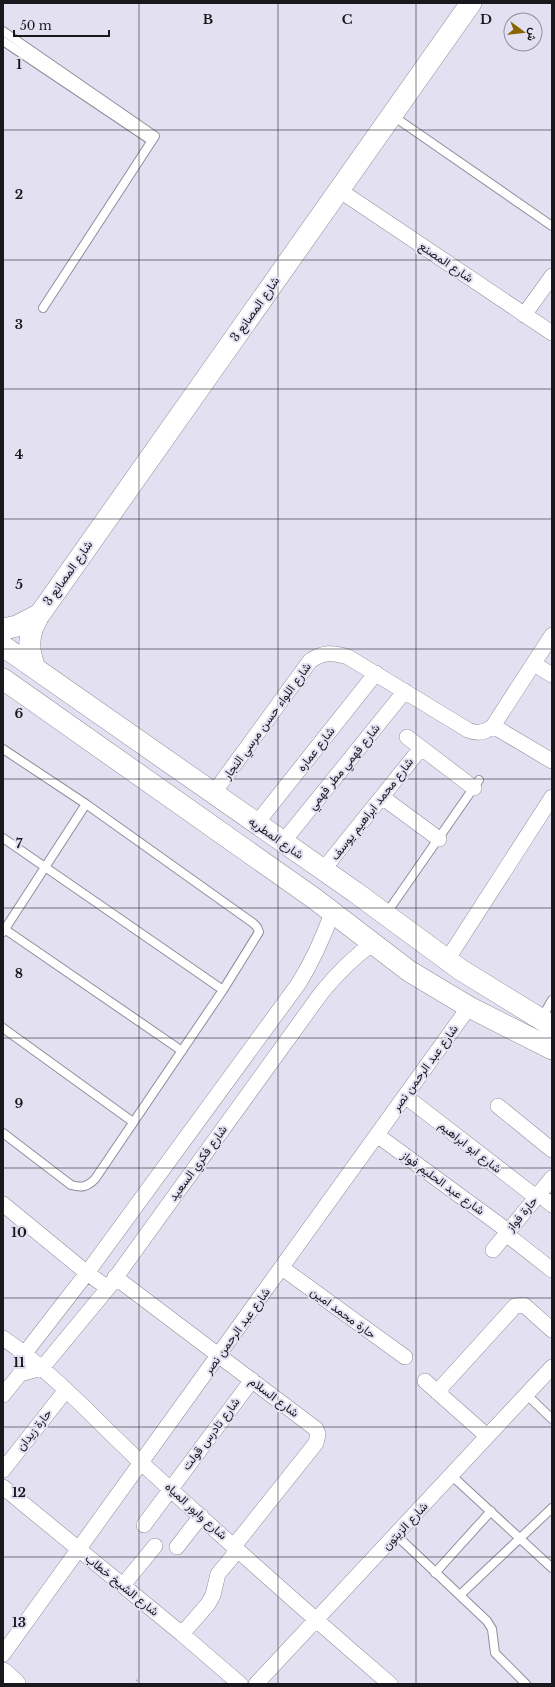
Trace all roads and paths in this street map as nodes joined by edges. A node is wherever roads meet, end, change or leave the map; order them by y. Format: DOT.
graph roads {
  1 [pos="471,3"];
  2 [pos="3,30"];
  3 [pos="3,41"];
  4 [pos="392,115"];
  5 [pos="153,138"];
  6 [pos="339,190"];
  7 [pos="552,226"];
  8 [pos="552,276"];
  9 [pos="43,308"];
  10 [pos="524,315"];
  11 [pos="552,333"];
  12 [pos="40,614"];
  13 [pos="3,629"];
  14 [pos="552,635"];
  15 [pos="3,646"];
  16 [pos="534,664"];
  17 [pos="35,668"];
  18 [pos="376,673"];
  19 [pos="552,675"];
  20 [pos="3,679"];
  21 [pos="405,691"];
  22 [pos="493,726"];
  23 [pos="407,737"];
  24 [pos="420,748"];
  25 [pos="3,749"];
  26 [pos="552,761"];
  27 [pos="476,784"];
  28 [pos="213,794"];
  29 [pos="382,797"];
  30 [pos="552,798"];
  31 [pos="86,804"];
  32 [pos="256,824"];
  33 [pos="3,838"];
  34 [pos="439,838"];
  35 [pos="283,842"];
  36 [pos="45,867"];
  37 [pos="323,870"];
  38 [pos="355,892"];
  39 [pos="332,913"];
  40 [pos="386,915"];
  41 [pos="4,930"];
  42 [pos="372,944"];
  43 [pos="444,958"];
  44 [pos="392,959"];
  45 [pos="426,982"];
  46 [pos="223,990"];
  47 [pos="552,1000"];
  48 [pos="469,1007"];
  49 [pos="546,1022"];
  50 [pos="3,1028"];
  51 [pos="552,1049"];
  52 [pos="182,1051"];
  53 [pos="405,1096"];
  54 [pos="498,1106"];
  55 [pos="133,1122"];
  56 [pos="3,1134"];
  57 [pos="377,1135"];
  58 [pos="552,1150"];
  59 [pos="552,1178"];
  60 [pos="537,1196"];
  61 [pos="3,1204"];
  62 [pos="552,1205"];
  63 [pos="507,1233"];
  64 [pos="493,1250"];
  65 [pos="282,1268"];
  66 [pos="552,1270"];
  67 [pos="87,1273"];
  68 [pos="111,1282"];
  69 [pos="552,1330"];
  70 [pos="3,1338"];
  71 [pos="25,1353"];
  72 [pos="219,1355"];
  73 [pos="405,1357"];
  74 [pos="552,1367"];
  75 [pos="42,1368"];
  76 [pos="20,1374"];
  77 [pos="252,1380"];
  78 [pos="424,1381"];
  79 [pos="66,1390"];
  80 [pos="437,1392"];
  81 [pos="526,1394"];
  82 [pos="3,1395"];
  83 [pos="552,1419"];
  84 [pos="487,1436"];
  85 [pos="142,1463"];
  86 [pos="3,1470"];
  87 [pos="451,1475"];
  88 [pos="3,1487"];
  89 [pos="171,1489"];
  90 [pos="552,1508"];
  91 [pos="491,1511"];
  92 [pos="201,1516"];
  93 [pos="144,1525"];
  94 [pos="396,1535"];
  95 [pos="520,1538"];
  96 [pos="155,1546"];
  97 [pos="177,1547"];
  98 [pos="236,1548"];
  99 [pos="79,1549"];
  100 [pos="552,1568"];
  101 [pos="435,1572"];
  102 [pos="123,1585"];
  103 [pos="460,1595"];
  104 [pos="316,1620"];
  105 [pos="182,1634"];
  106 [pos="3,1654"];
  107 [pos="3,1673"];
  108 [pos="139,1678"];
  109 [pos="382,1682"];
  110 [pos="15,1684"];
  111 [pos="134,1684"];
  112 [pos="240,1684"];
  113 [pos="256,1684"];
  114 [pos="526,1684"];
  1 -- 4 [label="main road, شارع المصانع 3"];
  2 -- 5 [label="lane"];
  3 -- 5 [label="lane"];
  4 -- 6 [label="main road, شارع المصانع 3"];
  4 -- 7 [label="lane"];
  5 -- 9 [label="lane"];
  6 -- 10 [label="street, شارع المصنع"];
  6 -- 12 [label="main road, شارع المصانع 3"];
  8 -- 10 [label="street"];
  10 -- 11 [label="street, شارع المصنع"];
  12 -- 13 [label="main road, شارع المصانع 3"];
  12 -- 17 [label="main road, شارع المصانع 3"];
  14 -- 16 [label="street"];
  15 -- 17 [label="main road, شارع المطريه"];
  16 -- 19 [label="street"];
  16 -- 22 [label="street"];
  17 -- 28 [label="main road, شارع المطريه"];
  18 -- 21 [label="street, شارع اللواء حسن مرسي النجار"];
  18 -- 28 [label="street, شارع اللواء حسن مرسي النجار"];
  18 -- 32 [label="street, شارع عماره"];
  20 -- 39 [label="main road"];
  21 -- 22 [label="street, شارع اللواء حسن مرسي النجار"];
  21 -- 35 [label="street, شارع فهمي مطر فهمي"];
  22 -- 26 [label="street"];
  23 -- 24 [label="street"];
  24 -- 27 [label="street"];
  24 -- 29 [label="street, شارع محمد ابراهيم يوسف"];
  25 -- 31 [label="lane"];
  27 -- 34 [label="lane"];
  28 -- 32 [label="main road, شارع المطريه"];
  29 -- 34 [label="street"];
  29 -- 37 [label="street, شارع محمد ابراهيم يوسف"];
  30 -- 43 [label="street"];
  31 -- 36 [label="lane"];
  31 -- 46 [label="lane"];
  32 -- 35 [label="main road, شارع المطريه"];
  33 -- 36 [label="lane"];
  34 -- 40 [label="lane"];
  35 -- 37 [label="main road, شارع المطريه"];
  36 -- 41 [label="lane"];
  36 -- 46 [label="lane"];
  37 -- 38 [label="main road, شارع المطريه"];
  38 -- 40 [label="main road, شارع المطريه"];
  38 -- 44 [label="main road"];
  39 -- 42 [label="main road"];
  39 -- 67 [label="street, شارع فكري السعيد"];
  40 -- 43 [label="main road, شارع المطريه"];
  41 -- 52 [label="lane"];
  42 -- 44 [label="main road"];
  42 -- 68 [label="street, شارع فكري السعيد"];
  43 -- 45 [label="main road"];
  43 -- 49 [label="main road, شارع المطريه"];
  44 -- 45 [label="main road"];
  45 -- 48 [label="main road"];
  46 -- 52 [label="lane"];
  47 -- 49 [label="lane"];
  48 -- 51 [label="main road"];
  48 -- 53 [label="street, شارع عبد الرحمن نصر"];
  50 -- 55 [label="lane"];
  52 -- 55 [label="lane"];
  53 -- 57 [label="street, شارع عبد الرحمن نصر"];
  53 -- 60 [label="street, شارع ابو ابراهيم"];
  54 -- 58 [label="street"];
  55 -- 56 [label="lane"];
  57 -- 63 [label="street, شارع عبد الحليم فواز"];
  57 -- 65 [label="street, شارع عبد الرحمن نصر"];
  59 -- 60 [label="street, حارة فواز"];
  60 -- 62 [label="street, شارع ابو ابراهيم"];
  60 -- 63 [label="street, حارة فواز"];
  61 -- 67 [label="street, شارع السلام"];
  63 -- 64 [label="street, حارة فواز"];
  63 -- 66 [label="street, شارع عبد الحليم فواز"];
  65 -- 72 [label="street, شارع عبد الرحمن نصر"];
  65 -- 73 [label="street, حارة محمد امين"];
  67 -- 68 [label="street, شارع السلام"];
  67 -- 71 [label="street, شارع فكري السعيد"];
  68 -- 72 [label="street, شارع السلام"];
  68 -- 75 [label="street, شارع فكري السعيد"];
  69 -- 80 [label="street"];
  70 -- 71 [label="street, شارع وابور المياه"];
  71 -- 75 [label="street, شارع وابور المياه"];
  71 -- 76 [label="street, شارع فكري السعيد"];
  72 -- 77 [label="street, شارع السلام"];
  72 -- 85 [label="street, شارع عبد الرحمن نصر"];
  74 -- 81 [label="street, شارع الزيتون"];
  75 -- 76 [label="street"];
  75 -- 79 [label="street, شارع وابور المياه"];
  76 -- 82 [label="street, شارع فكري السعيد"];
  77 -- 89 [label="street, شارع تادرس قولت"];
  77 -- 98 [label="street, شارع السلام"];
  78 -- 80 [label="street"];
  79 -- 85 [label="street, شارع وابور المياه"];
  79 -- 86 [label="street, حارة زيدان"];
  80 -- 84 [label="street"];
  81 -- 83 [label="lane"];
  81 -- 84 [label="street, شارع الزيتون"];
  84 -- 87 [label="street, شارع الزيتون"];
  85 -- 89 [label="street, شارع وابور المياه"];
  85 -- 99 [label="street, شارع عبد الرحمن نصر"];
  87 -- 91 [label="lane"];
  87 -- 94 [label="street, شارع الزيتون"];
  88 -- 99 [label="street, شارع الشيخ خطاب"];
  89 -- 92 [label="street, شارع وابور المياه"];
  89 -- 93 [label="street, شارع تادرس قولت"];
  90 -- 95 [label="lane"];
  91 -- 95 [label="lane"];
  91 -- 101 [label="lane"];
  92 -- 97 [label="street"];
  92 -- 98 [label="street, شارع وابور المياه"];
  94 -- 101 [label="lane"];
  94 -- 104 [label="street, شارع الزيتون"];
  95 -- 100 [label="lane"];
  95 -- 103 [label="lane"];
  96 -- 102 [label="street"];
  98 -- 104 [label="street, شارع وابور المياه"];
  98 -- 105 [label="street"];
  99 -- 102 [label="street, شارع الشيخ خطاب"];
  99 -- 106 [label="street, شارع عبد الرحمن نصر"];
  101 -- 103 [label="lane"];
  102 -- 105 [label="street, شارع الشيخ خطاب"];
  103 -- 114 [label="lane"];
  104 -- 109 [label="street, شارع وابور المياه"];
  104 -- 113 [label="street, شارع الزيتون"];
  105 -- 112 [label="street, شارع الشيخ خطاب"];
  107 -- 110 [label="main road"];
  108 -- 111 [label="path"];
}
